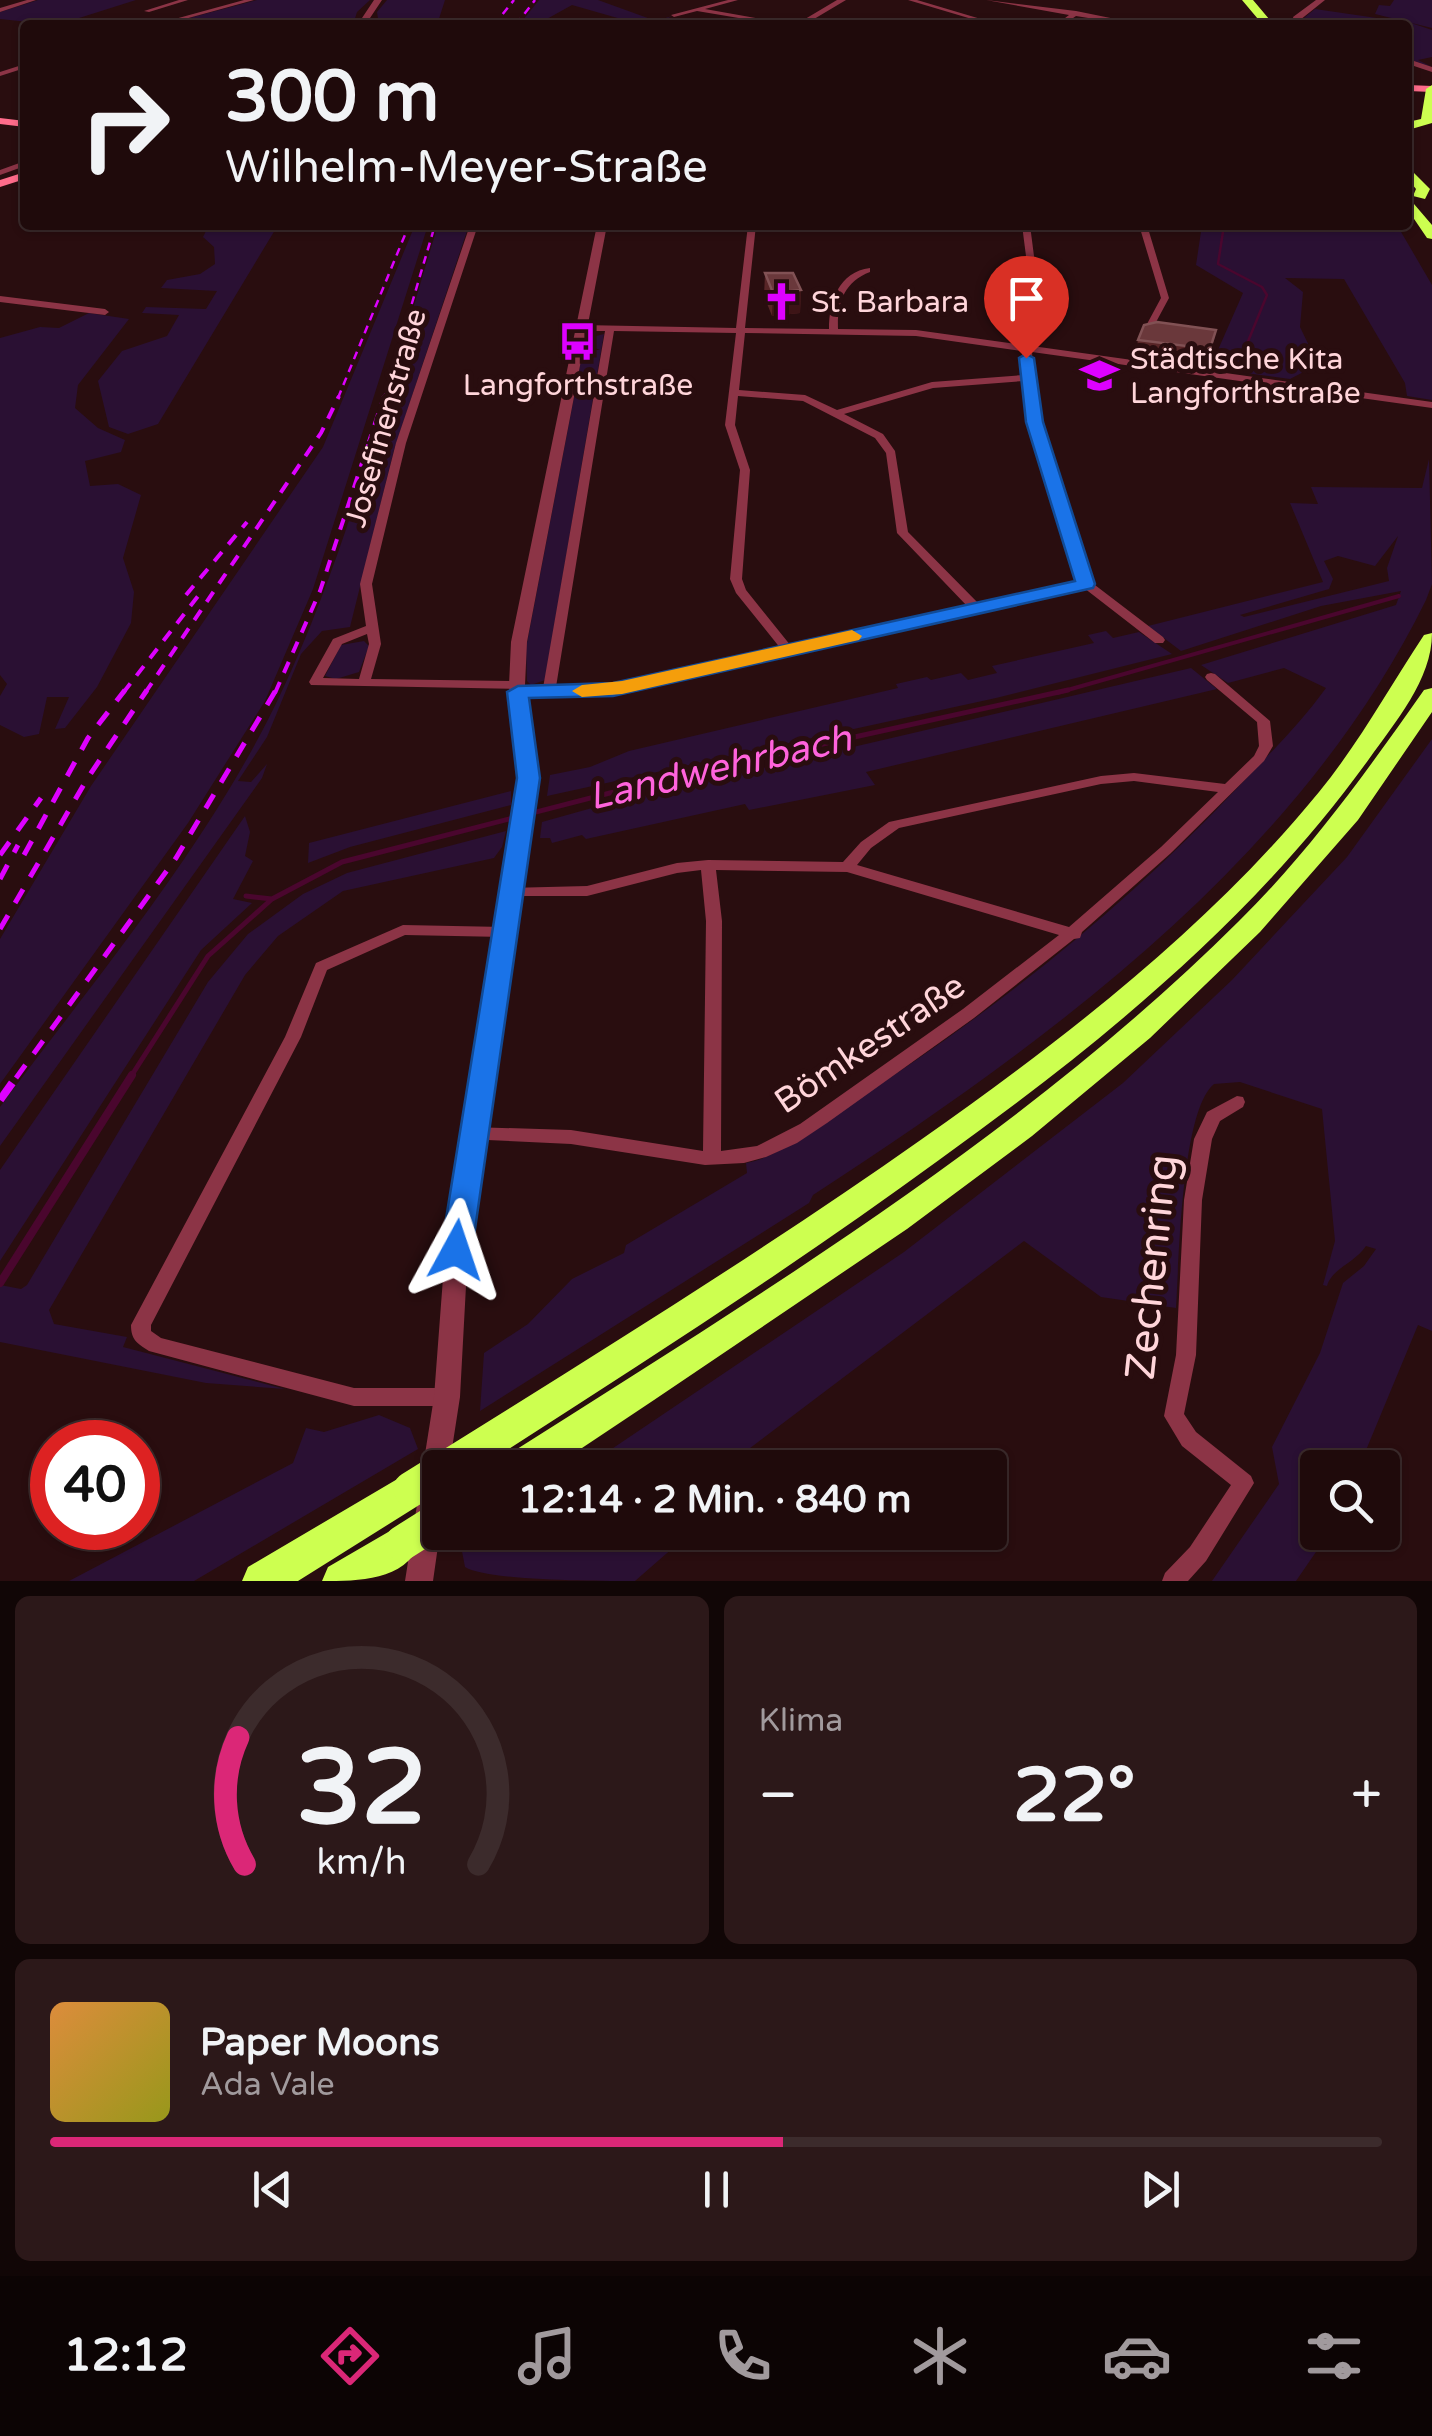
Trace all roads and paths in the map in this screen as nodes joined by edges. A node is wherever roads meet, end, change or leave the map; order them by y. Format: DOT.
graph roads {
  1 [pos="33,0"];
  2 [pos="185,0"];
  3 [pos="250,0"];
  4 [pos="697,0"];
  5 [pos="736,0"];
  6 [pos="842,0"];
  7 [pos="910,0"];
  8 [pos="988,0"];
  9 [pos="1236,0"];
  10 [pos="1247,0"];
  11 [pos="1321,0"];
  12 [pos="712,4"];
  13 [pos="694,9"];
  14 [pos="0,10"];
  15 [pos="147,11"];
  16 [pos="1076,13"];
  17 [pos="674,14"];
  18 [pos="175,20"];
  19 [pos="763,20"];
  20 [pos="807,20"];
  21 [pos="981,20"];
  22 [pos="1066,20"];
  23 [pos="1114,20"];
  24 [pos="1253,20"];
  25 [pos="1265,20"];
  26 [pos="1296,20"];
  27 [pos="20,69"];
  28 [pos="13,70"];
  29 [pos="0,74"];
  30 [pos="1432,90"];
  31 [pos="1412,125"];
  32 [pos="1412,176"];
  33 [pos="1414,198"];
  34 [pos="1432,211"];
  35 [pos="472,230"];
  36 [pos="601,230"];
  37 [pos="751,230"];
  38 [pos="1027,230"];
  39 [pos="1145,230"];
  40 [pos="1432,235"];
  41 [pos="867,270"];
  42 [pos="0,299"];
  43 [pos="105,312"];
  44 [pos="1150,324"];
  45 [pos="582,328"];
  46 [pos="610,328"];
  47 [pos="741,330"];
  48 [pos="834,331"];
  49 [pos="1029,346"];
  50 [pos="1028,378"];
  51 [pos="734,393"];
  52 [pos="1432,404"];
  53 [pos="838,412"];
  54 [pos="1086,584"];
  55 [pos="976,608"];
  56 [pos="374,628"];
  57 [pos="1160,640"];
  58 [pos="1432,640"];
  59 [pos="788,650"];
  60 [pos="1211,678"];
  61 [pos="364,683"];
  62 [pos="517,689"];
  63 [pos="548,690"];
  64 [pos="1432,695"];
  65 [pos="1229,790"];
  66 [pos="708,865"];
  67 [pos="847,867"];
  68 [pos="511,890"];
  69 [pos="504,932"];
  70 [pos="1076,934"];
  71 [pos="1237,1102"];
  72 [pos="471,1134"];
  73 [pos="712,1157"];
  74 [pos="447,1396"];
  75 [pos="473,1450"];
  76 [pos="547,1450"];
  77 [pos="422,1482"];
  78 [pos="422,1530"];
  79 [pos="262,1581"];
  80 [pos="342,1581"];
  81 [pos="418,1581"];
  82 [pos="1173,1581"];
  1 -- 14 [label="street"];
  2 -- 15 [label="street"];
  3 -- 18 [label="street"];
  4 -- 12 [label="street"];
  5 -- 12 [label="street"];
  6 -- 20 [label="street"];
  7 -- 21 [label="street"];
  8 -- 16 [label="street"];
  9 -- 24 [label="highway"];
  10 -- 25 [label="highway"];
  11 -- 26 [label="street"];
  12 -- 13 [label="street"];
  13 -- 17 [label="street"];
  13 -- 19 [label="street"];
  16 -- 22 [label="street"];
  16 -- 23 [label="street"];
  27 -- 28 [label="street"];
  28 -- 29 [label="street"];
  30 -- 31 [label="highway"];
  32 -- 33 [label="highway"];
  33 -- 34 [label="highway"];
  33 -- 40 [label="highway"];
  35 -- 56 [label="street, Josefinenstraße"];
  36 -- 45 [label="street"];
  37 -- 47 [label="street"];
  38 -- 49 [label="street"];
  39 -- 44 [label="street"];
  41 -- 48 [label="street"];
  42 -- 43 [label="street"];
  45 -- 46 [label="street"];
  45 -- 62 [label="street"];
  46 -- 47 [label="street"];
  46 -- 63 [label="street"];
  47 -- 48 [label="street"];
  47 -- 51 [label="street"];
  48 -- 49 [label="street"];
  49 -- 50 [label="street"];
  49 -- 52 [label="street"];
  50 -- 53 [label="street"];
  50 -- 54 [label="street"];
  51 -- 53 [label="street"];
  51 -- 59 [label="street"];
  53 -- 55 [label="street"];
  54 -- 55 [label="street"];
  54 -- 57 [label="street"];
  55 -- 59 [label="street"];
  56 -- 61 [label="street, Josefinenstraße"];
  56 -- 61 [label="street"];
  58 -- 75 [label="highway"];
  59 -- 63 [label="street"];
  60 -- 65 [label="street, Bömkestraße"];
  61 -- 62 [label="street"];
  62 -- 63 [label="street"];
  62 -- 68 [label="street"];
  64 -- 76 [label="highway"];
  65 -- 67 [label="street"];
  65 -- 70 [label="street, Bömkestraße"];
  66 -- 67 [label="street"];
  66 -- 68 [label="street"];
  66 -- 73 [label="street"];
  67 -- 70 [label="street"];
  68 -- 69 [label="street"];
  69 -- 72 [label="street"];
  69 -- 74 [label="street"];
  70 -- 73 [label="street, Bömkestraße"];
  71 -- 82 [label="street, Zechenring"];
  72 -- 73 [label="street, Bömkestraße"];
  72 -- 74 [label="street"];
  74 -- 81 [label="street"];
  77 -- 79 [label="highway"];
  78 -- 80 [label="highway, bridge"];
}
